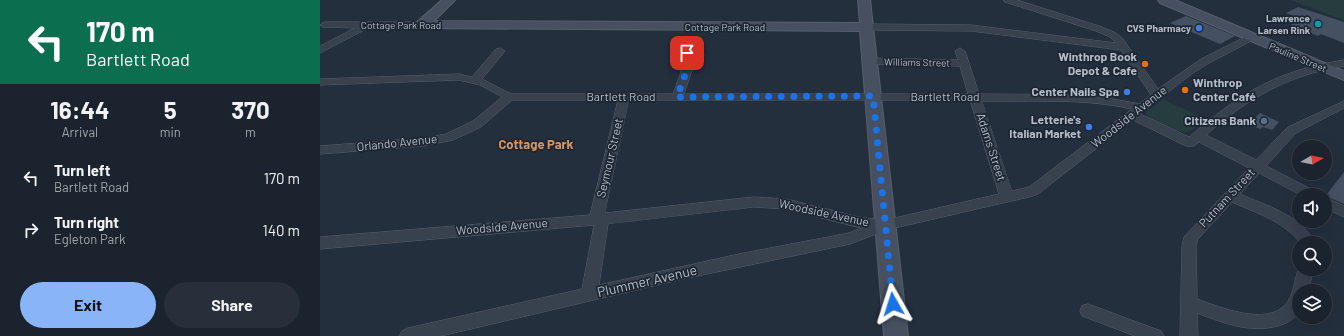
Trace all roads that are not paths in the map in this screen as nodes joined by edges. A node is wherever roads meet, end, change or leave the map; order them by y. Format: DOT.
graph roads {
  1 [pos="449,0"];
  2 [pos="864,0"];
  3 [pos="1008,0"];
  4 [pos="1164,0"];
  5 [pos="325,25"];
  6 [pos="367,25"];
  7 [pos="422,25"];
  8 [pos="867,27"];
  9 [pos="1252,37"];
  10 [pos="1124,48"];
  11 [pos="320,50"];
  12 [pos="500,51"];
  13 [pos="960,51"];
  14 [pos="870,61"];
  15 [pos="964,63"];
  16 [pos="1344,63"];
  17 [pos="1322,67"];
  18 [pos="686,72"];
  19 [pos="1344,76"];
  20 [pos="475,80"];
  21 [pos="320,82"];
  22 [pos="873,96"];
  23 [pos="975,96"];
  24 [pos="1157,96"];
  25 [pos="509,97"];
  26 [pos="624,97"];
  27 [pos="677,97"];
  28 [pos="1344,104"];
  29 [pos="1137,112"];
  30 [pos="1194,140"];
  31 [pos="320,150"];
  32 [pos="1257,166"];
  33 [pos="1299,188"];
  34 [pos="1230,195"];
  35 [pos="1007,197"];
  36 [pos="1332,206"];
  37 [pos="1344,212"];
  38 [pos="599,219"];
  39 [pos="886,225"];
  40 [pos="1304,236"];
  41 [pos="320,243"];
  42 [pos="1303,276"];
  43 [pos="589,294"];
  44 [pos="1189,303"];
  45 [pos="1088,311"];
  46 [pos="408,336"];
  47 [pos="896,336"];
  48 [pos="1155,336"];
  49 [pos="1189,336"];
  1 -- 7 [label="main road"];
  2 -- 8 [label="main road"];
  3 -- 10 [label="street"];
  4 -- 9 [label="main road, Pauline Street"];
  5 -- 6 [label="street, Cottage Park Road"];
  6 -- 7 [label="street, Cottage Park Road"];
  6 -- 11 [label="street"];
  7 -- 8 [label="main road, Cottage Park Road"];
  8 -- 10 [label="street, Cottage Park Road"];
  8 -- 14 [label="main road"];
  9 -- 17 [label="main road, Pauline Street"];
  9 -- 24 [label="street, Woodside Avenue"];
  10 -- 24 [label="street"];
  12 -- 20 [label="street"];
  13 -- 15 [label="street, Adams Street"];
  14 -- 15 [label="street, Williams Street"];
  14 -- 22 [label="main road"];
  15 -- 23 [label="street, Adams Street"];
  16 -- 17 [label="street"];
  17 -- 19 [label="main road, Pauline Street"];
  17 -- 30 [label="street"];
  18 -- 27 [label="street"];
  20 -- 21 [label="street"];
  20 -- 25 [label="street"];
  22 -- 23 [label="street, Bartlett Road"];
  22 -- 27 [label="street, Bartlett Road"];
  22 -- 39 [label="main road"];
  23 -- 29 [label="street, Bartlett Road"];
  23 -- 35 [label="street, Adams Street"];
  24 -- 29 [label="street, Woodside Avenue"];
  25 -- 26 [label="street, Bartlett Road"];
  25 -- 31 [label="street, Orlando Avenue"];
  26 -- 27 [label="street, Bartlett Road"];
  26 -- 38 [label="street, Seymour Street"];
  28 -- 32 [label="street, Putnam Street"];
  29 -- 30 [label="street, Bartlett Road"];
  29 -- 35 [label="street, Woodside Avenue"];
  30 -- 32 [label="street, Bartlett Road"];
  32 -- 33 [label="street, Bartlett Road"];
  32 -- 34 [label="street, Putnam Street"];
  34 -- 40 [label="street"];
  34 -- 44 [label="street, Putnam Street"];
  35 -- 39 [label="street, Woodside Avenue"];
  36 -- 37 [label="street"];
  38 -- 39 [label="street, Woodside Avenue"];
  38 -- 41 [label="street, Woodside Avenue"];
  38 -- 43 [label="street, Seymour Street"];
  39 -- 43 [label="street, Plummer Avenue"];
  39 -- 47 [label="main road"];
  42 -- 44 [label="street"];
  43 -- 46 [label="street, Plummer Avenue"];
  44 -- 49 [label="street, Putnam Street"];
  45 -- 48 [label="street"];
}
